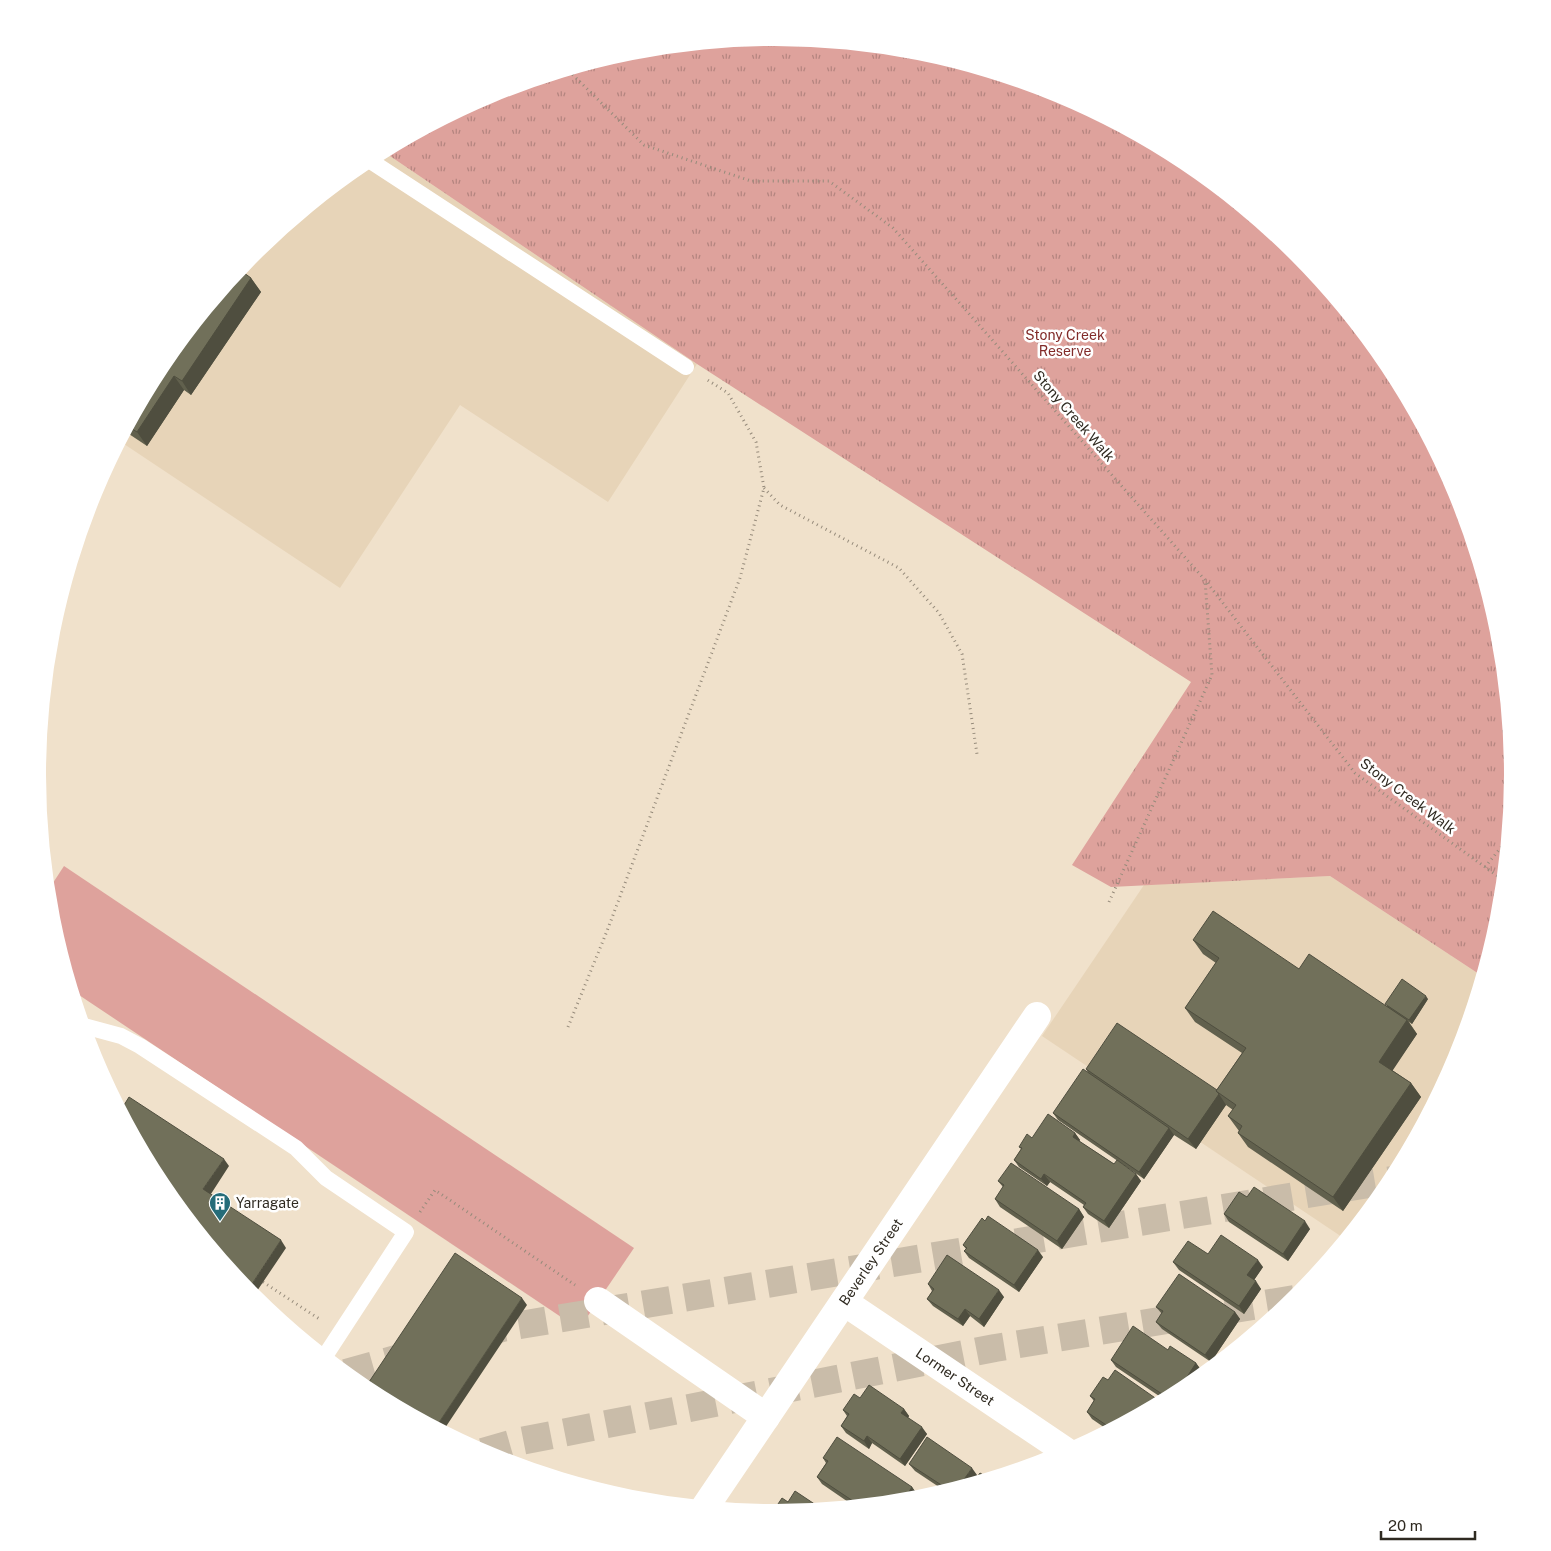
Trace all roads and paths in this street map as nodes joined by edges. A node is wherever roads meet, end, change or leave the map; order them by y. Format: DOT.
graph roads {
  1 [pos="573,75"];
  2 [pos="377,165"];
  3 [pos="686,367"];
  4 [pos="764,488"];
  5 [pos="1205,580"];
  6 [pos="977,754"];
  7 [pos="1501,848"];
  8 [pos="1486,867"];
  9 [pos="1498,876"];
  10 [pos="1109,902"];
  11 [pos="1037,1016"];
  12 [pos="568,1026"];
  13 [pos="92,1028"];
  14 [pos="406,1232"];
  15 [pos="263,1282"];
  16 [pos="598,1301"];
  17 [pos="844,1302"];
  18 [pos="341,1333"];
  19 [pos="328,1351"];
  20 [pos="766,1417"];
  21 [pos="1060,1447"];
  22 [pos="709,1501"];
  1 -- 5 [label="path, Stony Creek Walk"];
  2 -- 3 [label="lane"];
  3 -- 4 [label="path"];
  4 -- 6 [label="path"];
  4 -- 12 [label="path"];
  5 -- 8 [label="path, Stony Creek Walk"];
  5 -- 10 [label="path"];
  7 -- 8 [label="path"];
  8 -- 9 [label="path, Stony Creek Walk"];
  11 -- 17 [label="street, Beverley Street"];
  13 -- 14 [label="lane"];
  14 -- 16 [label="path"];
  14 -- 18 [label="lane"];
  15 -- 18 [label="path"];
  16 -- 20 [label="street"];
  17 -- 20 [label="street, Beverley Street"];
  17 -- 21 [label="street, Lormer Street"];
  18 -- 19 [label="lane"];
  20 -- 22 [label="street, Beverley Street"];
}
